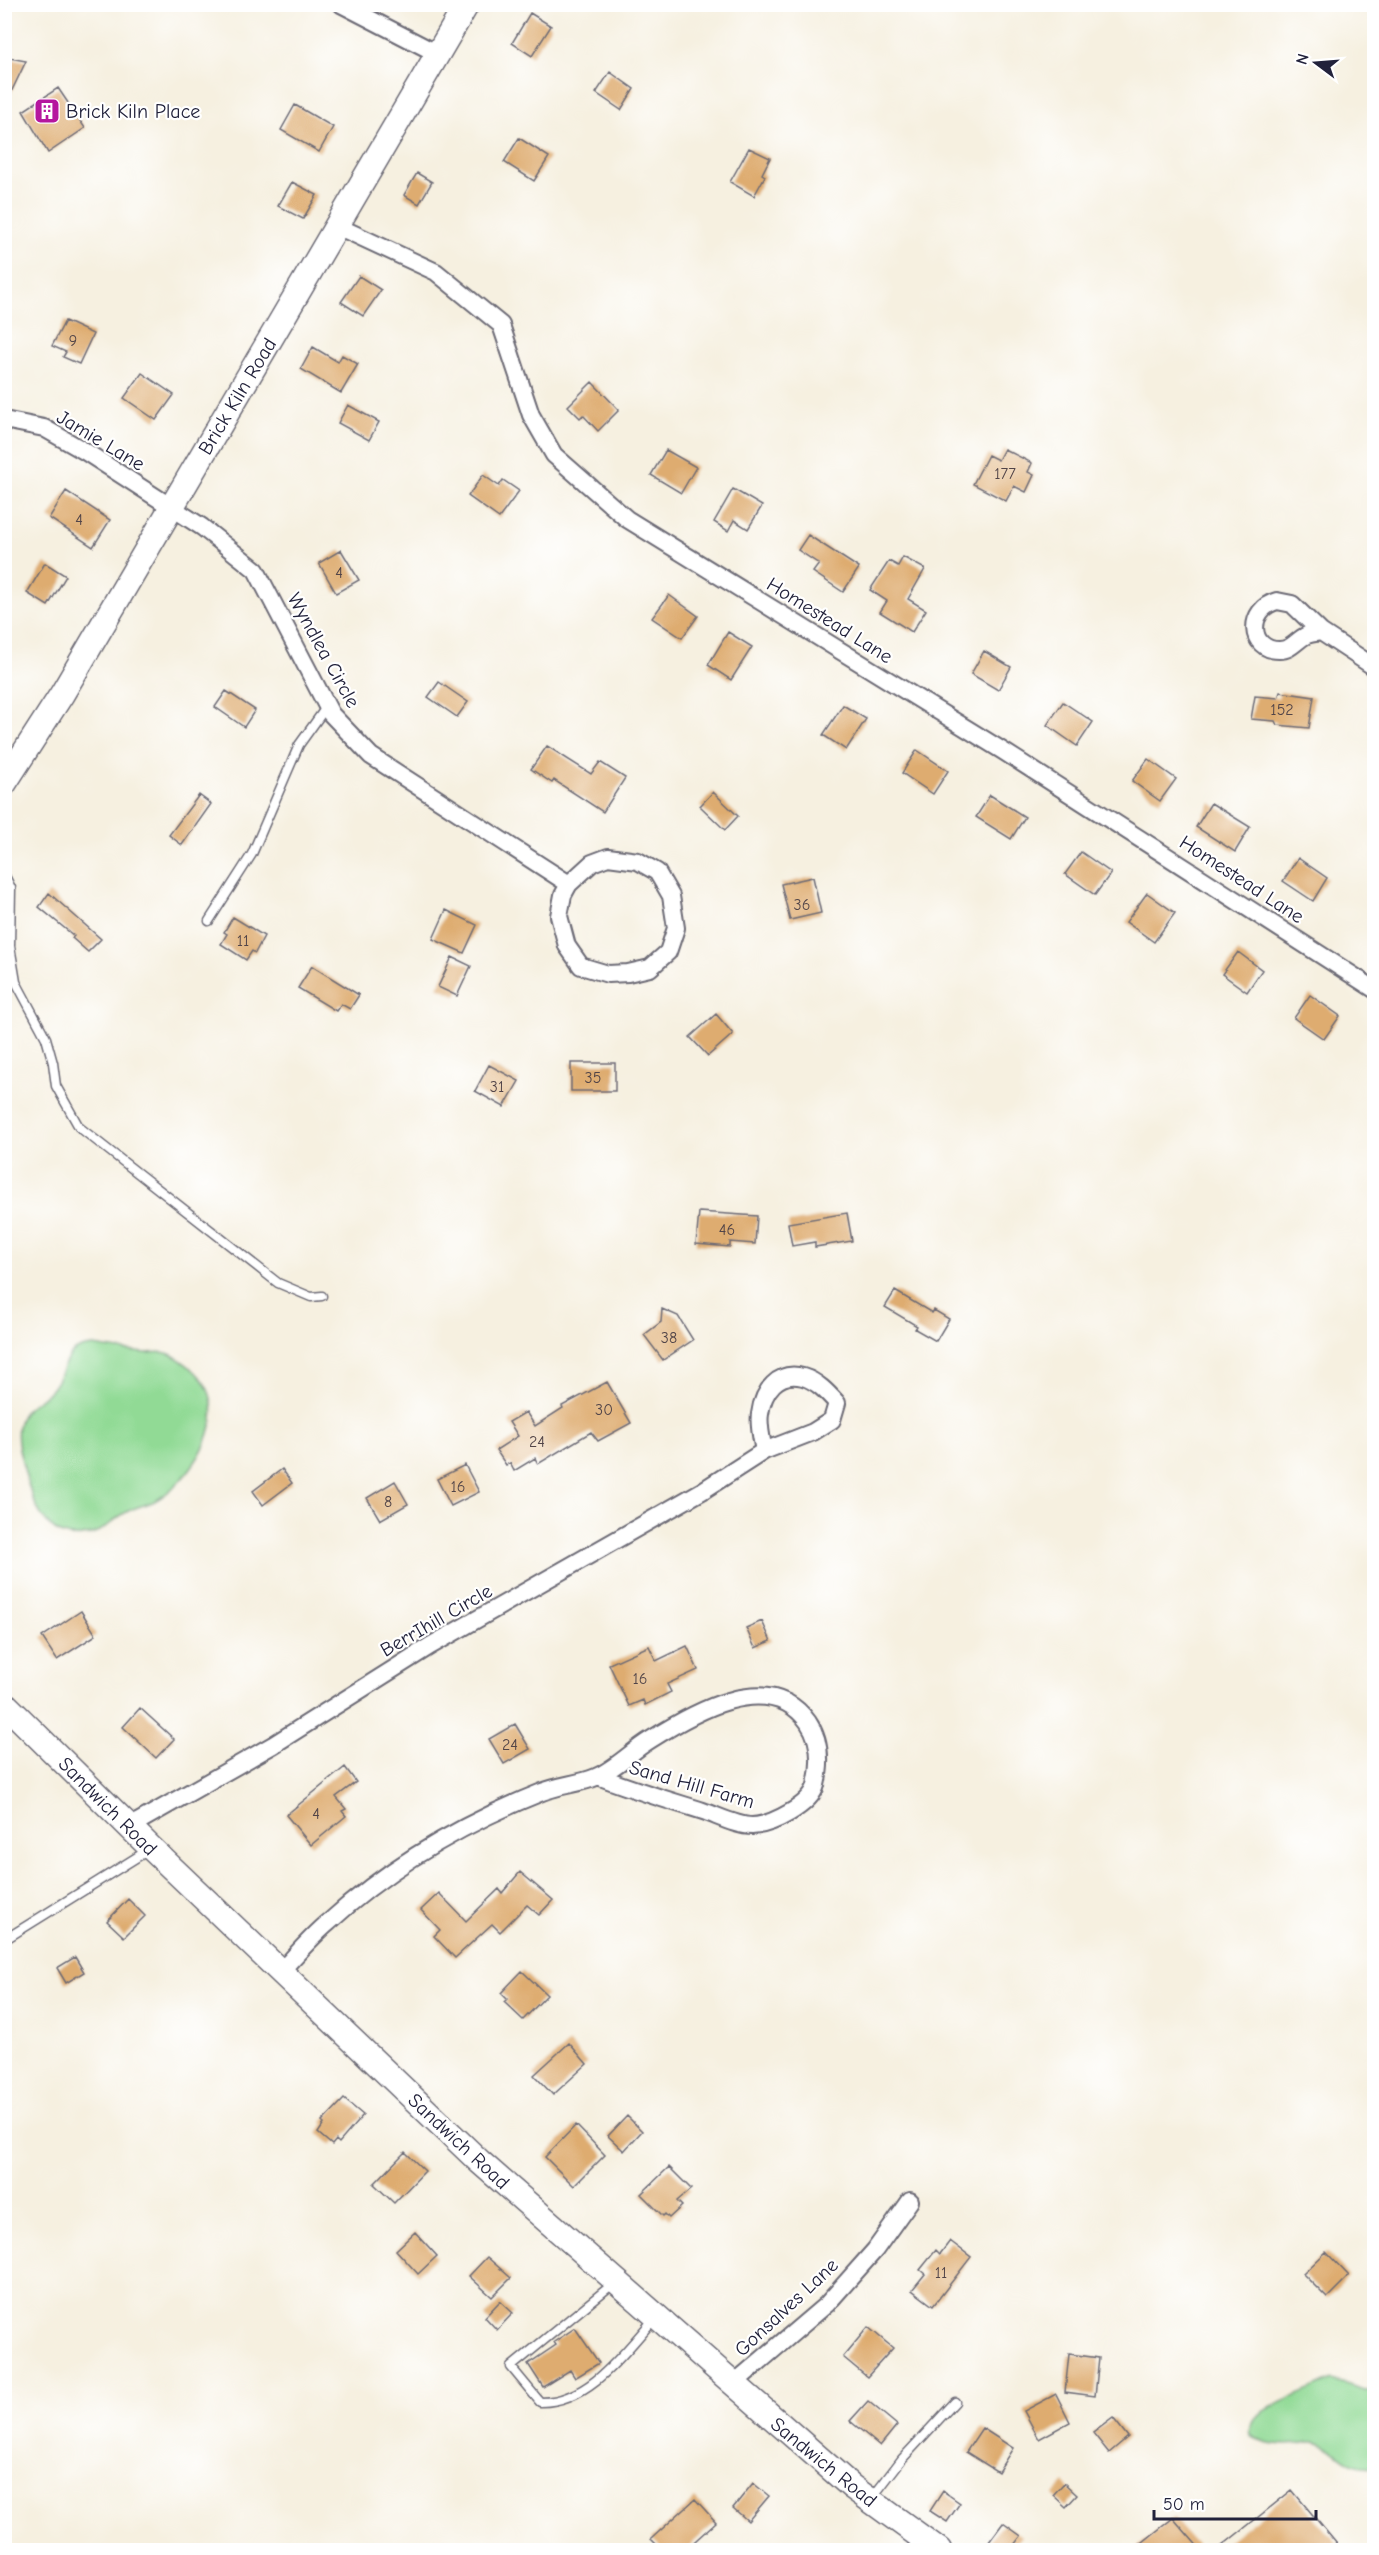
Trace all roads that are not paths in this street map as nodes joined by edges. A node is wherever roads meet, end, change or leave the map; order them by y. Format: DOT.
graph roads {
  1 [pos="341,4"];
  2 [pos="466,4"];
  3 [pos="438,54"];
  4 [pos="337,226"];
  5 [pos="4,420"];
  6 [pos="171,508"];
  7 [pos="1321,632"];
  8 [pos="1374,667"];
  9 [pos="327,706"];
  10 [pos="8,772"];
  11 [pos="4,874"];
  12 [pos="569,884"];
  13 [pos="208,921"];
  14 [pos="1374,989"];
  15 [pos="322,1296"];
  16 [pos="764,1451"];
  17 [pos="4,1703"];
  18 [pos="597,1776"];
  19 [pos="129,1827"];
  20 [pos="150,1848"];
  21 [pos="4,1940"];
  22 [pos="280,1972"];
  23 [pos="910,2201"];
  24 [pos="615,2282"];
  25 [pos="656,2317"];
  26 [pos="732,2385"];
  27 [pos="955,2402"];
  28 [pos="870,2501"];
  29 [pos="936,2550"];
  1 -- 3 [label="street"];
  2 -- 3 [label="main road, Brick Kiln Road"];
  3 -- 4 [label="main road, Brick Kiln Road"];
  4 -- 6 [label="main road, Brick Kiln Road"];
  4 -- 14 [label="street, Homestead Lane"];
  5 -- 6 [label="street, Jamie Lane"];
  6 -- 9 [label="street, Wyndlea Circle"];
  6 -- 10 [label="main road, Brick Kiln Road"];
  7 -- 8 [label="street"];
  9 -- 12 [label="street, Wyndlea Circle"];
  9 -- 13 [label="lane"];
  11 -- 15 [label="lane"];
  12 -- 12 [label="street"];
  16 -- 16 [label="street, BerrIhill Circle"];
  16 -- 19 [label="street, BerrIhill Circle"];
  17 -- 19 [label="main road, Sandwich Road"];
  18 -- 18 [label="street, Sand Hill Farm"];
  18 -- 22 [label="street, Sand Hill Farm"];
  19 -- 20 [label="main road, Sandwich Road"];
  20 -- 21 [label="lane"];
  20 -- 22 [label="main road, Sandwich Road"];
  22 -- 24 [label="main road, Sandwich Road"];
  23 -- 26 [label="street, Gonsalves Lane"];
  24 -- 25 [label="main road, Sandwich Road"];
  24 -- 25 [label="lane"];
  25 -- 26 [label="main road, Sandwich Road"];
  26 -- 28 [label="main road, Sandwich Road"];
  27 -- 28 [label="lane"];
  28 -- 29 [label="main road, Sandwich Road"];
}
